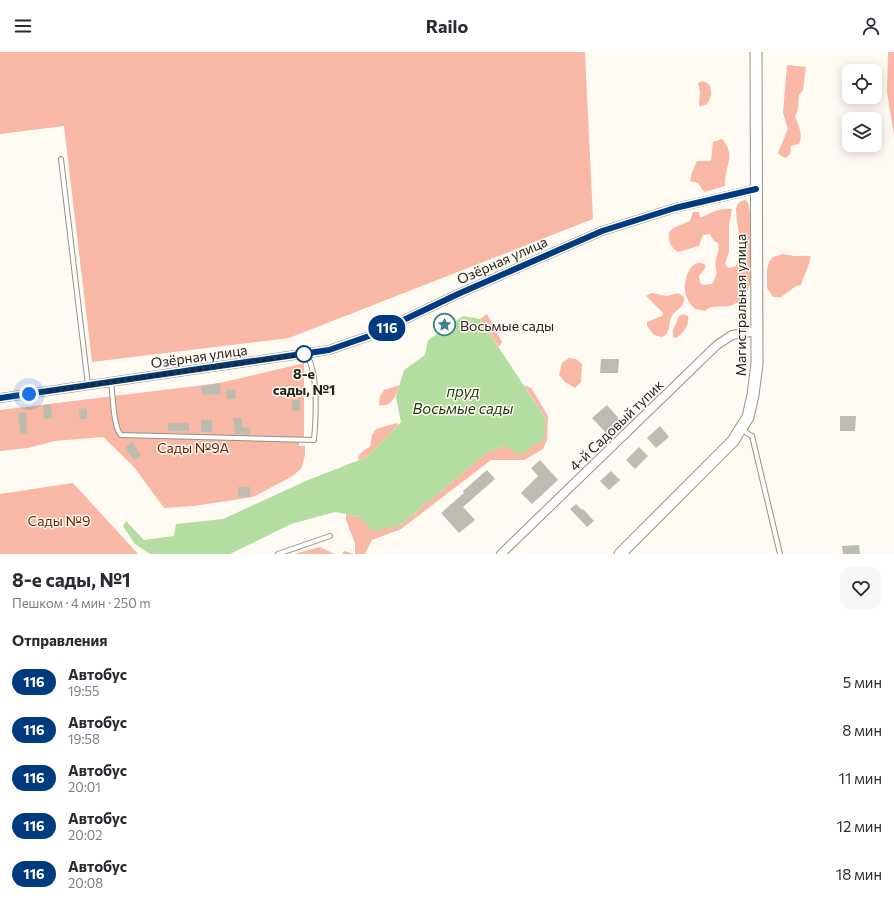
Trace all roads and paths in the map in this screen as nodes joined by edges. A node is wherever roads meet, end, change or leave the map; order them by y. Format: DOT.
graph roads {
  1 [pos="756,52"];
  2 [pos="61,159"];
  3 [pos="756,189"];
  4 [pos="757,331"];
  5 [pos="306,354"];
  6 [pos="111,382"];
  7 [pos="88,385"];
  8 [pos="0,398"];
  9 [pos="741,430"];
  10 [pos="330,536"];
  11 [pos="278,554"];
  12 [pos="501,554"];
  13 [pos="620,554"];
  14 [pos="780,554"];
  1 -- 3 [label="street, Магистральная улица"];
  2 -- 7 [label="lane"];
  3 -- 4 [label="street, Магистральная улица"];
  3 -- 5 [label="street, Озёрная улица"];
  4 -- 9 [label="street, Магистральная улица"];
  4 -- 12 [label="street, 4-й Садовый тупик"];
  5 -- 6 [label="street, Озёрная улица"];
  5 -- 6 [label="lane"];
  6 -- 7 [label="street, Озёрная улица"];
  7 -- 8 [label="street, Озёрная улица"];
  9 -- 13 [label="street, Магистральная улица"];
  9 -- 14 [label="lane"];
  10 -- 11 [label="lane"];
}
